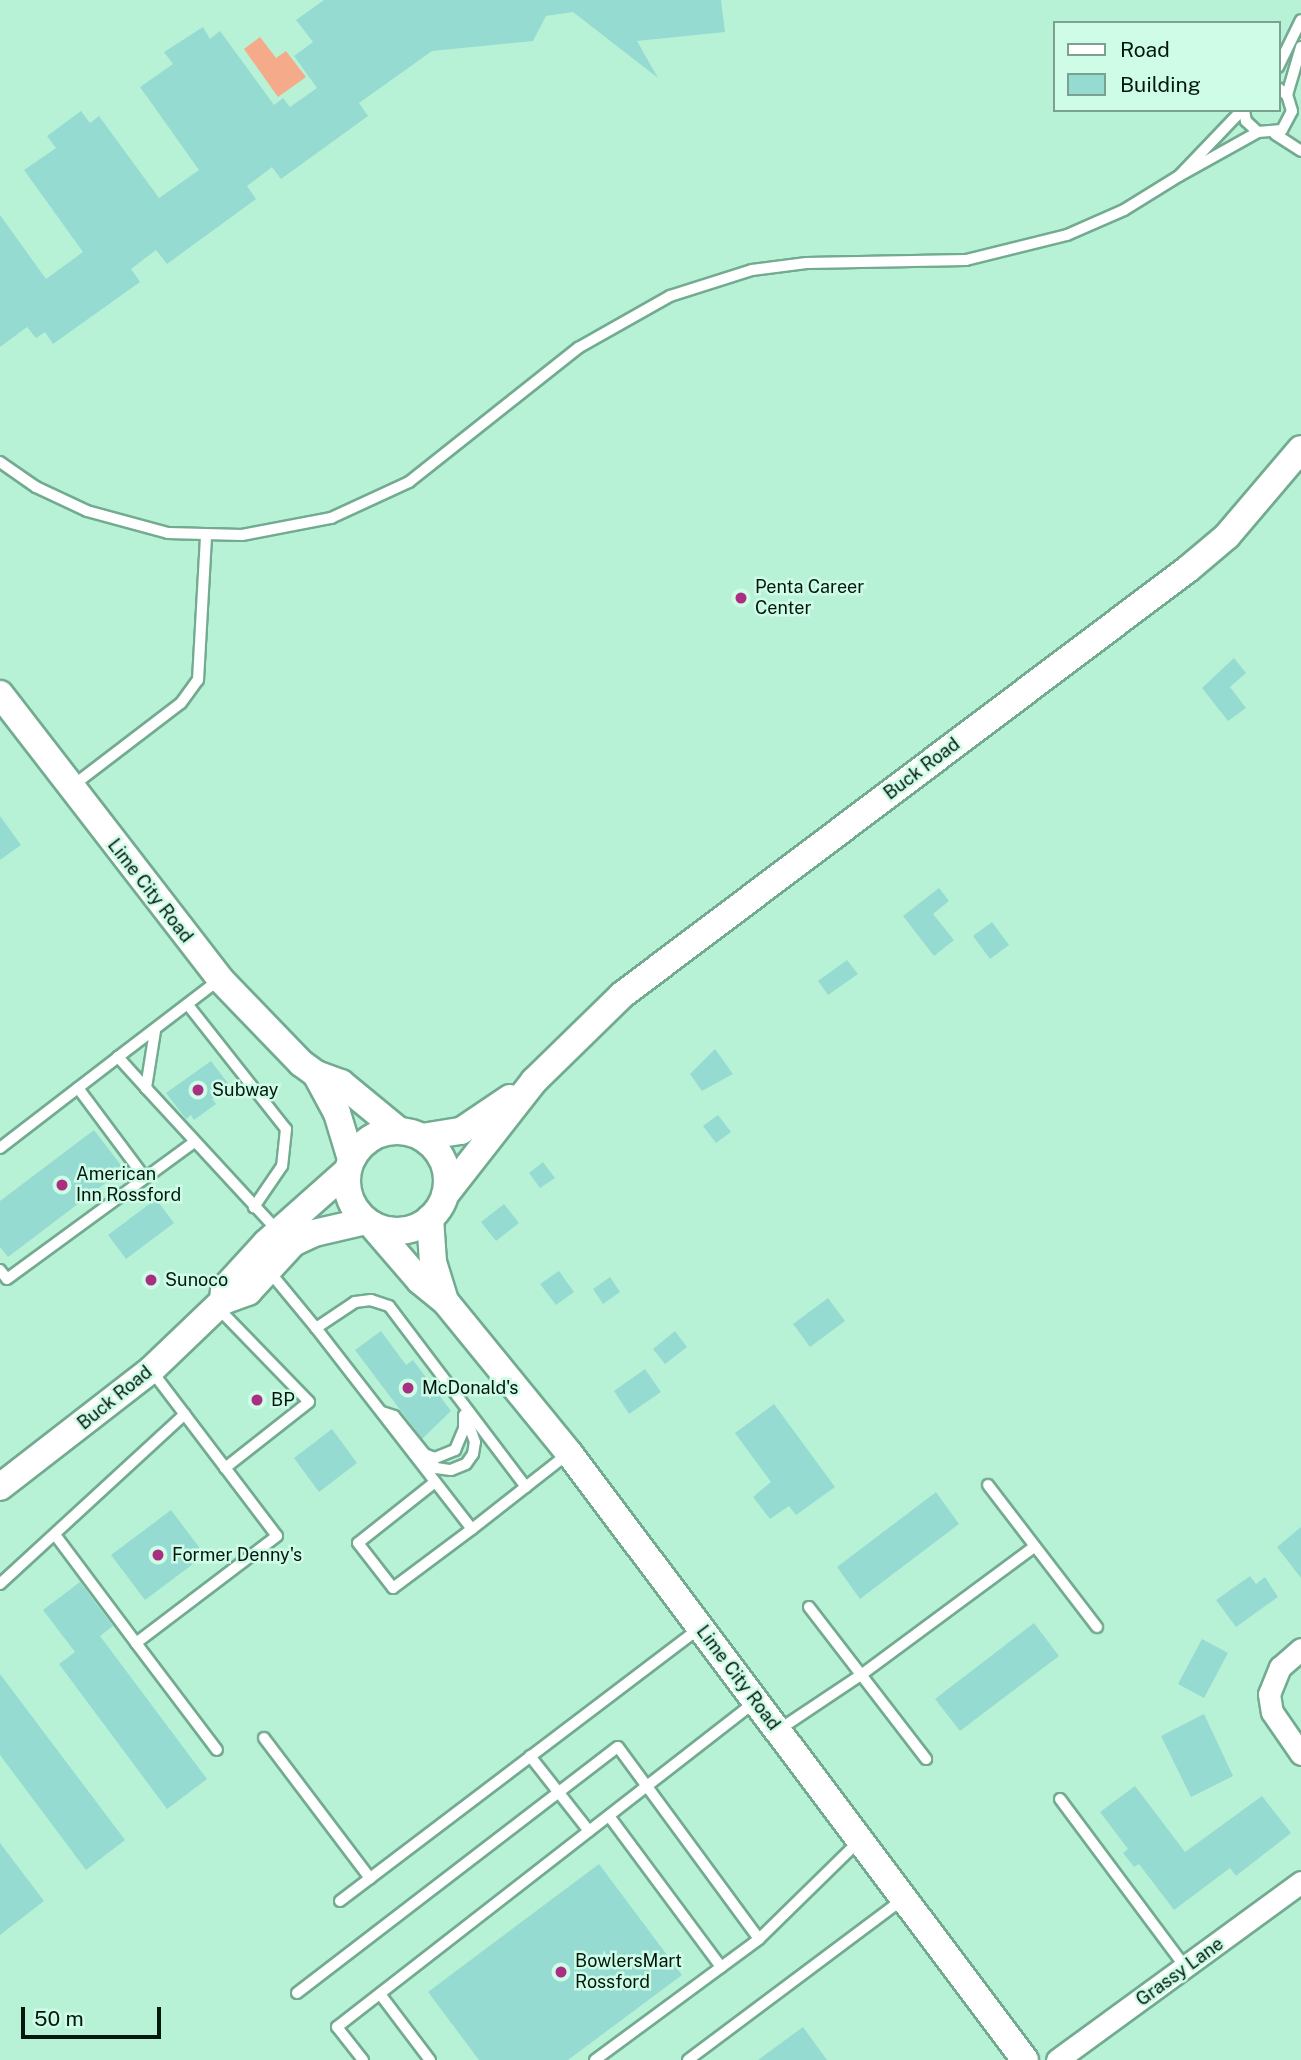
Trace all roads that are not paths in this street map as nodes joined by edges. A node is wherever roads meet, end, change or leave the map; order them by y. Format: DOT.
graph roads {
  1 [pos="1301,20"];
  2 [pos="1301,47"];
  3 [pos="1280,63"];
  4 [pos="1283,92"];
  5 [pos="1292,111"];
  6 [pos="1241,112"];
  7 [pos="1244,112"];
  8 [pos="1301,121"];
  9 [pos="1258,132"];
  10 [pos="1275,134"];
  11 [pos="1301,151"];
  12 [pos="1179,176"];
  13 [pos="1301,449"];
  14 [pos="0,462"];
  15 [pos="206,536"];
  16 [pos="0,694"];
  17 [pos="70,788"];
  18 [pos="220,979"];
  19 [pos="188,1005"];
  20 [pos="155,1031"];
  21 [pos="118,1057"];
  22 [pos="316,1074"];
  23 [pos="534,1081"];
  24 [pos="78,1088"];
  25 [pos="146,1088"];
  26 [pos="410,1134"];
  27 [pos="193,1143"];
  28 [pos="0,1148"];
  29 [pos="349,1165"];
  30 [pos="145,1178"];
  31 [pos="445,1195"];
  32 [pos="254,1207"];
  33 [pos="430,1219"];
  34 [pos="369,1223"];
  35 [pos="279,1232"];
  36 [pos="267,1268"];
  37 [pos="0,1270"];
  38 [pos="445,1301"];
  39 [pos="220,1304"];
  40 [pos="398,1317"];
  41 [pos="316,1328"];
  42 [pos="150,1370"];
  43 [pos="379,1410"];
  44 [pos="185,1414"];
  45 [pos="464,1415"];
  46 [pos="569,1452"];
  47 [pos="424,1454"];
  48 [pos="225,1468"];
  49 [pos="435,1482"];
  50 [pos="988,1485"];
  51 [pos="0,1487"];
  52 [pos="526,1487"];
  53 [pos="472,1529"];
  54 [pos="56,1536"];
  55 [pos="1034,1547"];
  56 [pos="0,1584"];
  57 [pos="809,1607"];
  58 [pos="1097,1627"];
  59 [pos="700,1628"];
  60 [pos="136,1643"];
  61 [pos="1301,1649"];
  62 [pos="861,1675"];
  63 [pos="755,1702"];
  64 [pos="777,1731"];
  65 [pos="264,1738"];
  66 [pos="217,1750"];
  67 [pos="1301,1754"];
  68 [pos="530,1756"];
  69 [pos="926,1759"];
  70 [pos="649,1785"];
  71 [pos="559,1792"];
  72 [pos="1060,1799"];
  73 [pos="609,1816"];
  74 [pos="589,1832"];
  75 [pos="860,1840"];
  76 [pos="370,1878"];
  77 [pos="1301,1882"];
  78 [pos="903,1899"];
  79 [pos="340,1901"];
  80 [pos="759,1939"];
  81 [pos="721,1966"];
  82 [pos="1186,1968"];
  83 [pos="297,1993"];
  84 [pos="380,1994"];
  85 [pos="363,2060"];
  86 [pos="430,2060"];
  87 [pos="595,2060"];
  88 [pos="688,2060"];
  89 [pos="1025,2060"];
  90 [pos="1057,2060"];
  1 -- 3 [label="lane"];
  2 -- 4 [label="lane"];
  4 -- 5 [label="lane"];
  5 -- 8 [label="lane"];
  5 -- 10 [label="lane"];
  6 -- 12 [label="lane"];
  7 -- 9 [label="lane"];
  9 -- 10 [label="lane"];
  9 -- 12 [label="lane"];
  10 -- 11 [label="lane"];
  12 -- 15 [label="lane"];
  13 -- 23 [label="street, Buck Road"];
  14 -- 15 [label="lane"];
  15 -- 17 [label="lane"];
  16 -- 17 [label="street, Lime City Road"];
  17 -- 18 [label="street, Lime City Road"];
  18 -- 19 [label="lane"];
  18 -- 22 [label="street, Lime City Road"];
  19 -- 20 [label="lane"];
  19 -- 32 [label="lane"];
  20 -- 21 [label="lane"];
  20 -- 25 [label="lane"];
  21 -- 24 [label="lane"];
  21 -- 25 [label="lane"];
  22 -- 26 [label="street, Lime City Road"];
  22 -- 29 [label="street, Lime City Road"];
  23 -- 26 [label="street, Buck Road"];
  23 -- 31 [label="street, Buck Road"];
  24 -- 28 [label="lane"];
  24 -- 30 [label="lane"];
  25 -- 27 [label="lane"];
  26 -- 29 [label="street"];
  26 -- 31 [label="street"];
  27 -- 30 [label="lane"];
  27 -- 32 [label="lane"];
  29 -- 34 [label="street"];
  29 -- 35 [label="street, Buck Road"];
  30 -- 37 [label="lane"];
  31 -- 33 [label="street"];
  32 -- 35 [label="lane"];
  33 -- 34 [label="street"];
  33 -- 38 [label="street, Lime City Road"];
  34 -- 36 [label="street, Buck Road"];
  34 -- 38 [label="street, Lime City Road"];
  35 -- 39 [label="street, Buck Road"];
  36 -- 39 [label="street, Buck Road"];
  36 -- 41 [label="lane"];
  38 -- 46 [label="street, Lime City Road"];
  39 -- 42 [label="street, Buck Road"];
  39 -- 48 [label="lane"];
  40 -- 41 [label="lane"];
  40 -- 45 [label="lane"];
  40 -- 52 [label="lane"];
  41 -- 43 [label="lane"];
  42 -- 44 [label="lane"];
  42 -- 51 [label="street, Buck Road"];
  43 -- 47 [label="lane"];
  43 -- 49 [label="lane"];
  44 -- 48 [label="lane"];
  44 -- 54 [label="lane"];
  45 -- 47 [label="lane"];
  45 -- 47 [label="lane"];
  46 -- 52 [label="lane"];
  46 -- 59 [label="street, Lime City Road"];
  48 -- 60 [label="lane"];
  49 -- 53 [label="lane"];
  49 -- 53 [label="lane"];
  50 -- 55 [label="lane"];
  52 -- 53 [label="lane"];
  54 -- 56 [label="lane"];
  54 -- 60 [label="lane"];
  55 -- 58 [label="lane"];
  55 -- 62 [label="lane"];
  57 -- 62 [label="lane"];
  59 -- 63 [label="street, Lime City Road"];
  59 -- 68 [label="lane"];
  60 -- 66 [label="lane"];
  61 -- 67 [label="street"];
  62 -- 64 [label="lane"];
  62 -- 69 [label="lane"];
  63 -- 64 [label="street, Lime City Road"];
  63 -- 70 [label="lane"];
  64 -- 75 [label="street, Lime City Road"];
  65 -- 76 [label="lane"];
  68 -- 71 [label="lane"];
  68 -- 76 [label="lane"];
  70 -- 71 [label="lane"];
  70 -- 73 [label="lane"];
  70 -- 80 [label="lane"];
  71 -- 74 [label="lane"];
  71 -- 83 [label="lane"];
  72 -- 82 [label="lane"];
  73 -- 74 [label="lane"];
  73 -- 81 [label="lane"];
  74 -- 84 [label="lane"];
  75 -- 78 [label="street, Lime City Road"];
  75 -- 80 [label="lane"];
  76 -- 79 [label="lane"];
  77 -- 82 [label="street, Grassy Lane"];
  78 -- 88 [label="lane"];
  78 -- 89 [label="street, Lime City Road"];
  80 -- 81 [label="lane"];
  81 -- 87 [label="lane"];
  82 -- 90 [label="street, Grassy Lane"];
  84 -- 85 [label="lane"];
  84 -- 86 [label="lane"];
}
